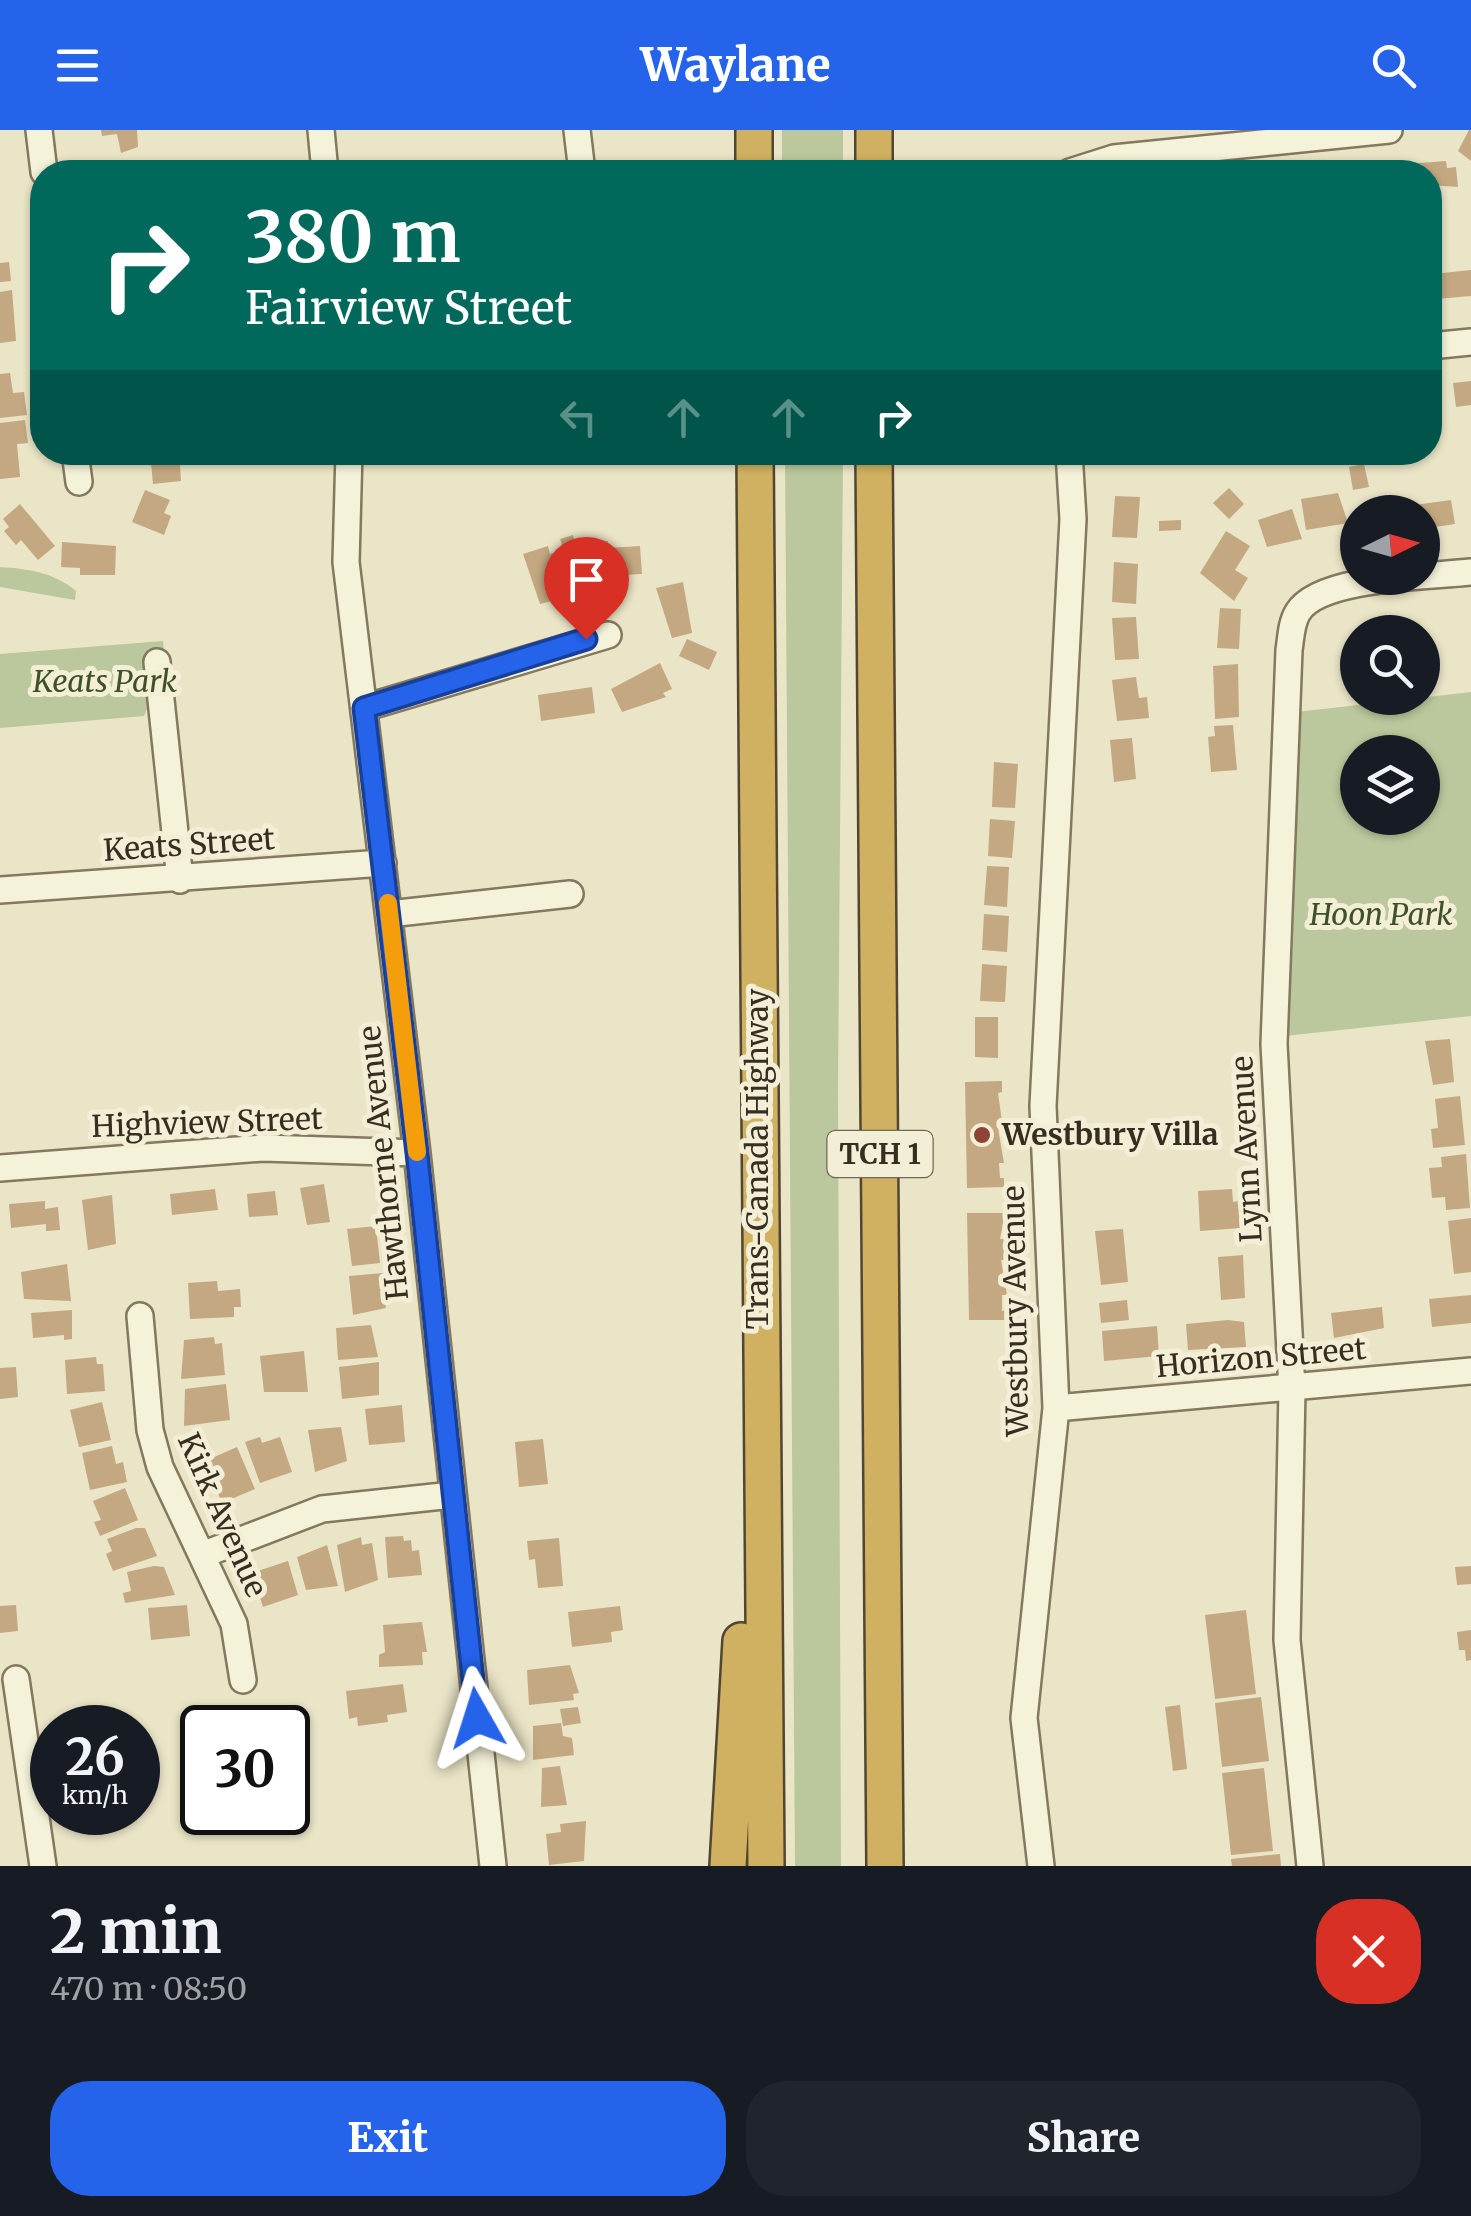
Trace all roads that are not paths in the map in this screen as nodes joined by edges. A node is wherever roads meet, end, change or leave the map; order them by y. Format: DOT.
graph roads {
  1 [pos="38,130"];
  2 [pos="321,130"];
  3 [pos="577,130"];
  4 [pos="754,130"];
  5 [pos="874,130"];
  6 [pos="1389,130"];
  7 [pos="42,160"];
  8 [pos="324,160"];
  9 [pos="581,160"];
  10 [pos="754,160"];
  11 [pos="874,160"];
  12 [pos="1108,160"];
  13 [pos="1471,342"];
  14 [pos="1442,345"];
  15 [pos="76,465"];
  16 [pos="349,465"];
  17 [pos="755,465"];
  18 [pos="874,465"];
  19 [pos="1071,465"];
  20 [pos="78,482"];
  21 [pos="1471,572"];
  22 [pos="608,635"];
  23 [pos="157,662"];
  24 [pos="364,708"];
  25 [pos="383,863"];
  26 [pos="180,880"];
  27 [pos="0,890"];
  28 [pos="570,894"];
  29 [pos="389,914"];
  30 [pos="417,1153"];
  31 [pos="0,1168"];
  32 [pos="140,1316"];
  33 [pos="758,1340"];
  34 [pos="1471,1371"];
  35 [pos="1292,1390"];
  36 [pos="1056,1408"];
  37 [pos="452,1495"];
  38 [pos="202,1555"];
  39 [pos="16,1679"];
  40 [pos="243,1680"];
  41 [pos="885,1862"];
  42 [pos="43,1866"];
  43 [pos="493,1866"];
  44 [pos="728,1866"];
  45 [pos="766,1866"];
  46 [pos="1041,1866"];
  47 [pos="1310,1866"];
  1 -- 7 [label="street"];
  2 -- 8 [label="street"];
  3 -- 9 [label="street"];
  4 -- 10 [label="highway"];
  5 -- 11 [label="highway"];
  6 -- 12 [label="street"];
  13 -- 14 [label="street"];
  15 -- 20 [label="street"];
  16 -- 24 [label="street, Hawthorne Avenue"];
  17 -- 33 [label="highway, Trans-Canada Highway"];
  18 -- 41 [label="highway, TCH 1"];
  19 -- 36 [label="street, Westbury Avenue"];
  21 -- 35 [label="street, Lynn Avenue"];
  22 -- 24 [label="street"];
  23 -- 26 [label="street"];
  24 -- 25 [label="street, Hawthorne Avenue"];
  25 -- 26 [label="street, Keats Street"];
  25 -- 29 [label="street, Hawthorne Avenue"];
  26 -- 27 [label="street, Keats Street"];
  28 -- 29 [label="street"];
  29 -- 30 [label="street, Hawthorne Avenue"];
  30 -- 31 [label="street, Highview Street"];
  30 -- 37 [label="street, Hawthorne Avenue"];
  32 -- 38 [label="street, Kirk Avenue"];
  33 -- 44 [label="highway"];
  33 -- 45 [label="highway, Trans-Canada Highway"];
  34 -- 35 [label="street, Horizon Street"];
  35 -- 36 [label="street, Horizon Street"];
  35 -- 47 [label="street, Lynn Avenue"];
  36 -- 46 [label="street, Westbury Avenue"];
  37 -- 38 [label="street"];
  37 -- 43 [label="street, Hawthorne Avenue"];
  38 -- 40 [label="street, Kirk Avenue"];
  39 -- 42 [label="street"];
}
